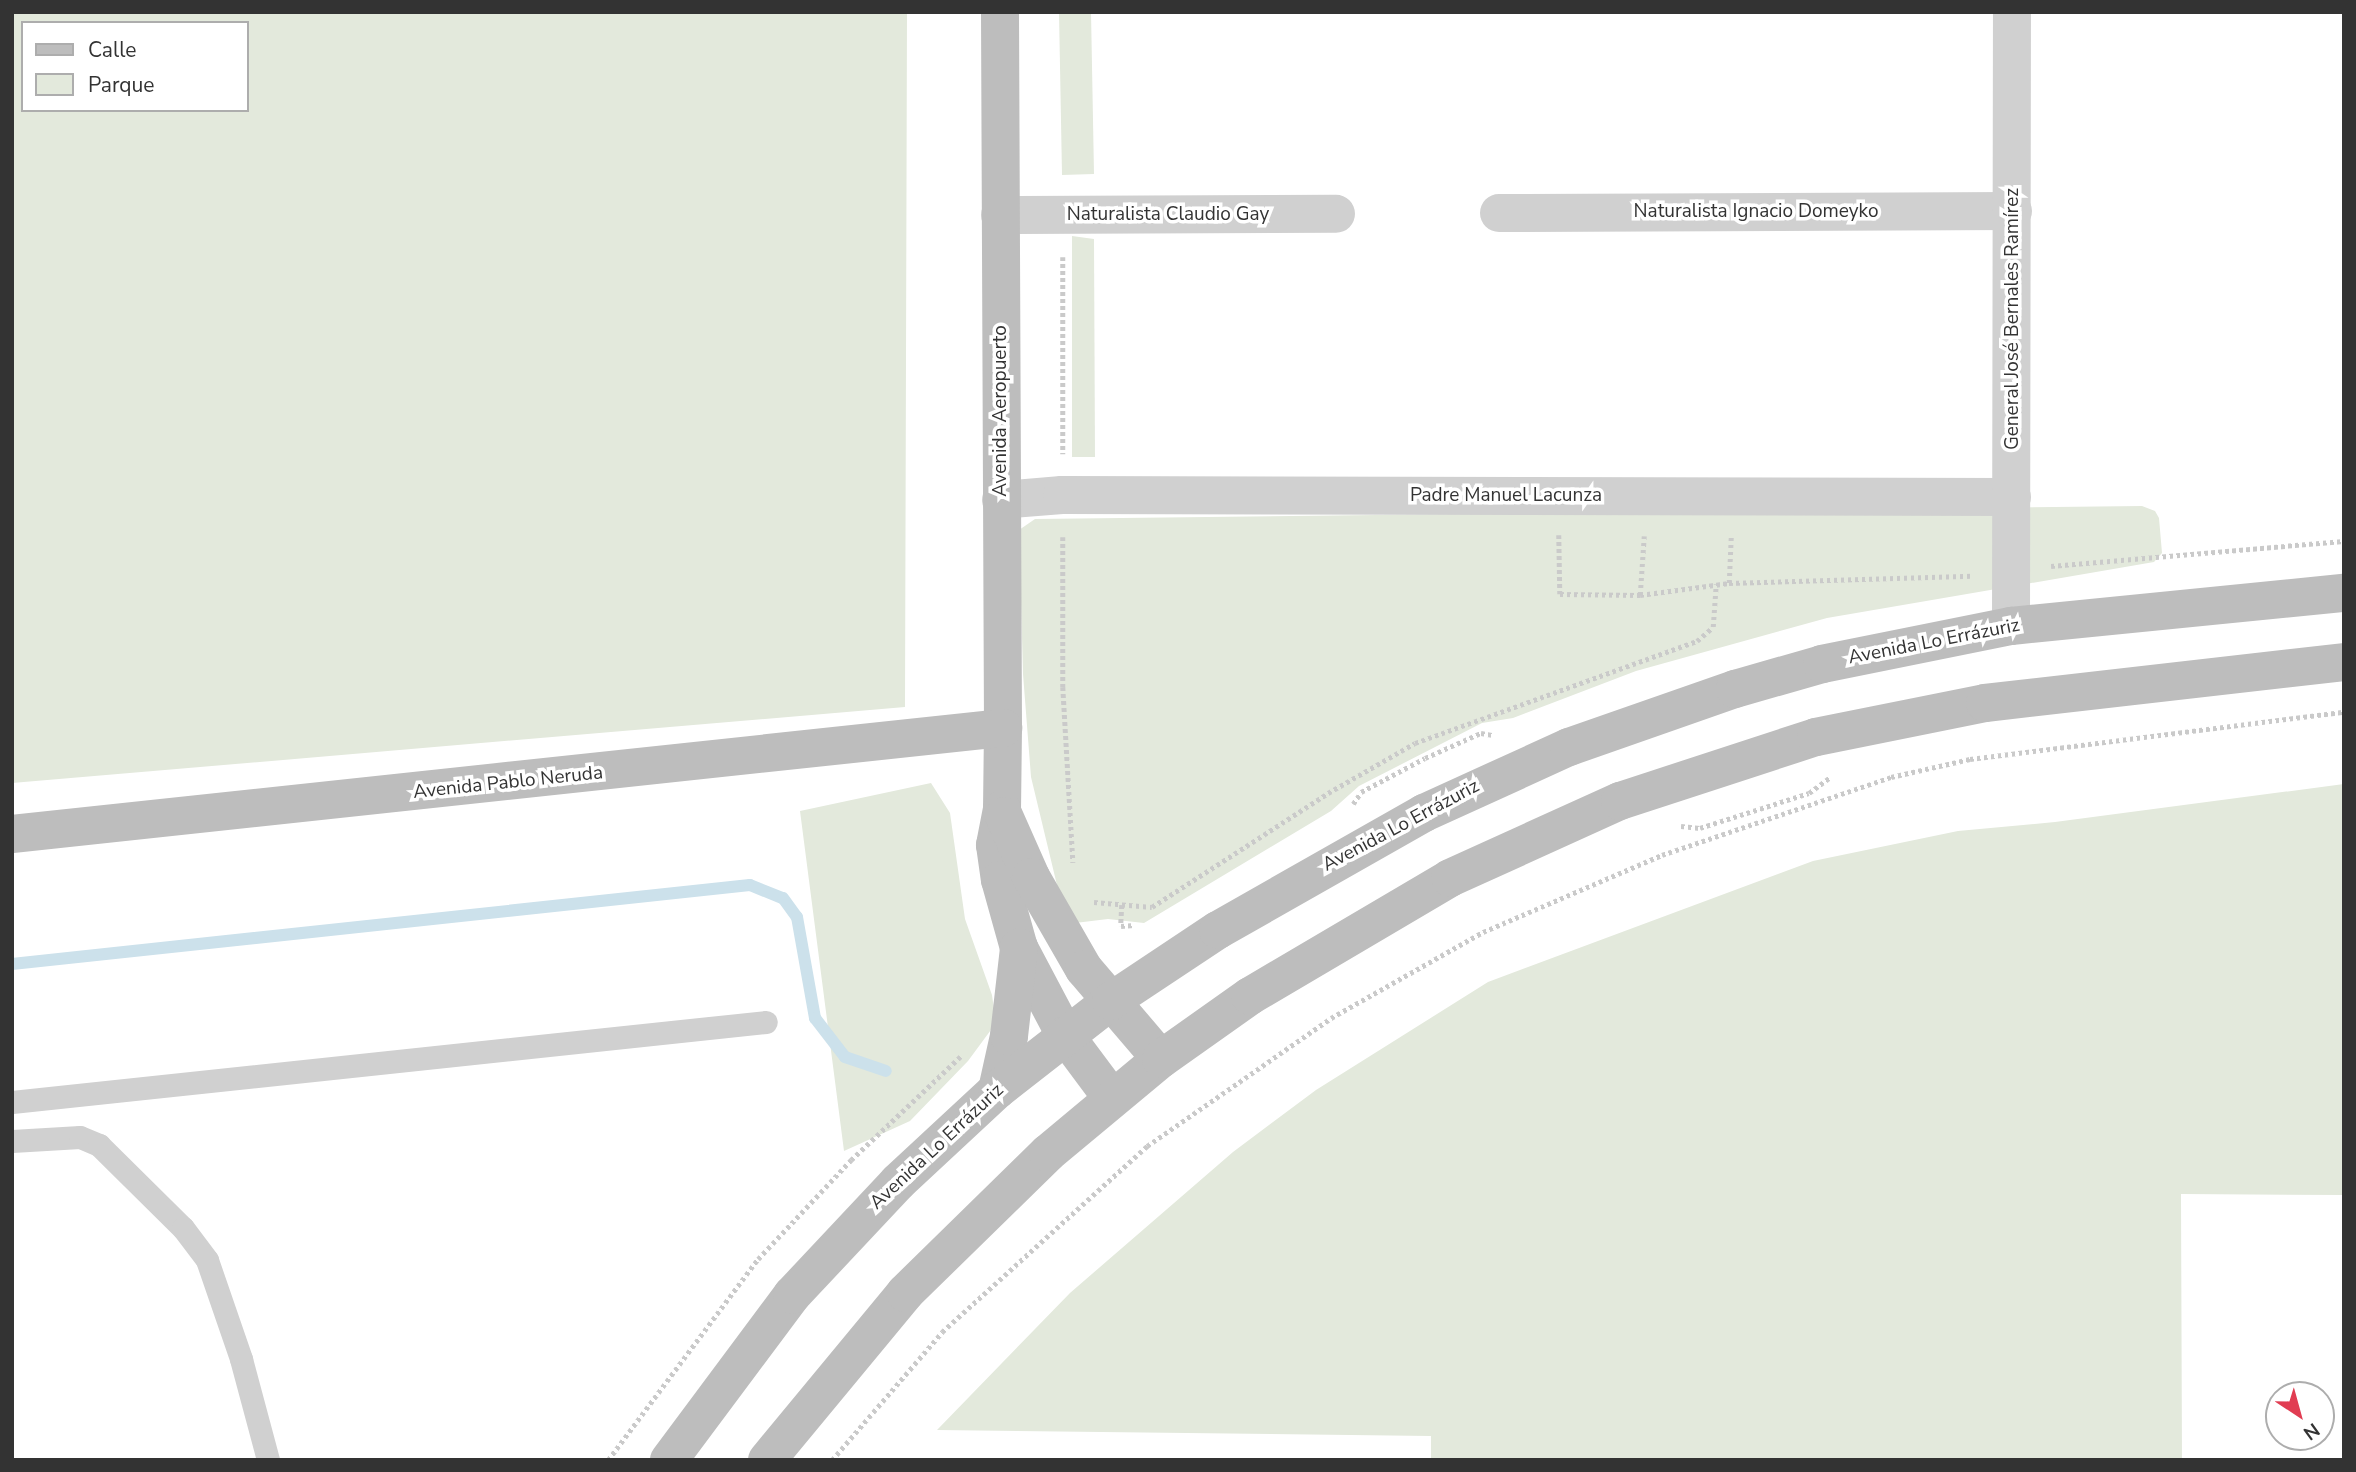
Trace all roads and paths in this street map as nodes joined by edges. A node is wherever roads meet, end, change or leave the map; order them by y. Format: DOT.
graph roads {
  1 [pos="1000,12"];
  2 [pos="2012,12"];
  3 [pos="2014,211"];
  4 [pos="1336,214"];
  5 [pos="1499,214"];
  6 [pos="1000,215"];
  7 [pos="1062,215"];
  8 [pos="1062,495"];
  9 [pos="2012,497"];
  10 [pos="1001,500"];
  11 [pos="1559,532"];
  12 [pos="1645,532"];
  13 [pos="1732,533"];
  14 [pos="1980,576"];
  15 [pos="1730,583"];
  16 [pos="1716,584"];
  17 [pos="2344,593"];
  18 [pos="1640,595"];
  19 [pos="2011,626"];
  20 [pos="2344,662"];
  21 [pos="2344,712"];
  22 [pos="1003,728"];
  23 [pos="1002,809"];
  24 [pos="12,834"];
  25 [pos="1078,877"];
  26 [pos="1088,902"];
  27 [pos="1122,905"];
  28 [pos="1134,925"];
  29 [pos="1019,948"];
  30 [pos="1111,1001"];
  31 [pos="766,1022"];
  32 [pos="1065,1035"];
  33 [pos="1161,1059"];
  34 [pos="996,1090"];
  35 [pos="1112,1098"];
  36 [pos="12,1102"];
  37 [pos="12,1141"];
  38 [pos="268,1460"];
  39 [pos="669,1460"];
  40 [pos="767,1460"];
  41 [pos="832,1460"];
  1 -- 6 [label="main road, Avenida Aeropuerto"];
  2 -- 3 [label="street, General José Bernales Ramírez"];
  3 -- 5 [label="street, Naturalista Ignacio Domeyko"];
  3 -- 9 [label="street, General José Bernales Ramírez"];
  4 -- 7 [label="street, Naturalista Claudio Gay"];
  6 -- 7 [label="street, Naturalista Claudio Gay"];
  6 -- 10 [label="main road, Avenida Aeropuerto"];
  7 -- 8 [label="path"];
  8 -- 9 [label="street, Padre Manuel Lacunza"];
  8 -- 10 [label="street, Padre Manuel Lacunza"];
  8 -- 25 [label="path"];
  9 -- 19 [label="street, General José Bernales Ramírez"];
  10 -- 22 [label="main road, Avenida Aeropuerto"];
  11 -- 18 [label="path"];
  12 -- 18 [label="path"];
  13 -- 15 [label="path"];
  14 -- 15 [label="path"];
  15 -- 16 [label="path"];
  16 -- 18 [label="path"];
  16 -- 27 [label="path"];
  17 -- 19 [label="main road, Avenida Lo Errázuriz"];
  19 -- 30 [label="main road, Avenida Lo Errázuriz"];
  20 -- 33 [label="main road"];
  21 -- 41 [label="path"];
  22 -- 23 [label="main road, Avenida Aeropuerto"];
  22 -- 24 [label="main road, Avenida Pablo Neruda"];
  23 -- 29 [label="main road, Avenida Aeropuerto"];
  23 -- 30 [label="main road, Avenida Aeropuerto"];
  26 -- 27 [label="path"];
  27 -- 28 [label="path"];
  29 -- 32 [label="main road, Avenida Aeropuerto"];
  29 -- 34 [label="main road"];
  30 -- 32 [label="main road, Avenida Lo Errázuriz"];
  30 -- 33 [label="main road, Avenida Aeropuerto"];
  31 -- 36 [label="lane"];
  32 -- 34 [label="main road, Avenida Lo Errázuriz"];
  32 -- 35 [label="main road, Avenida Aeropuerto"];
  33 -- 35 [label="main road"];
  34 -- 39 [label="main road, Avenida Lo Errázuriz"];
  35 -- 40 [label="main road"];
  37 -- 38 [label="lane"];
}
